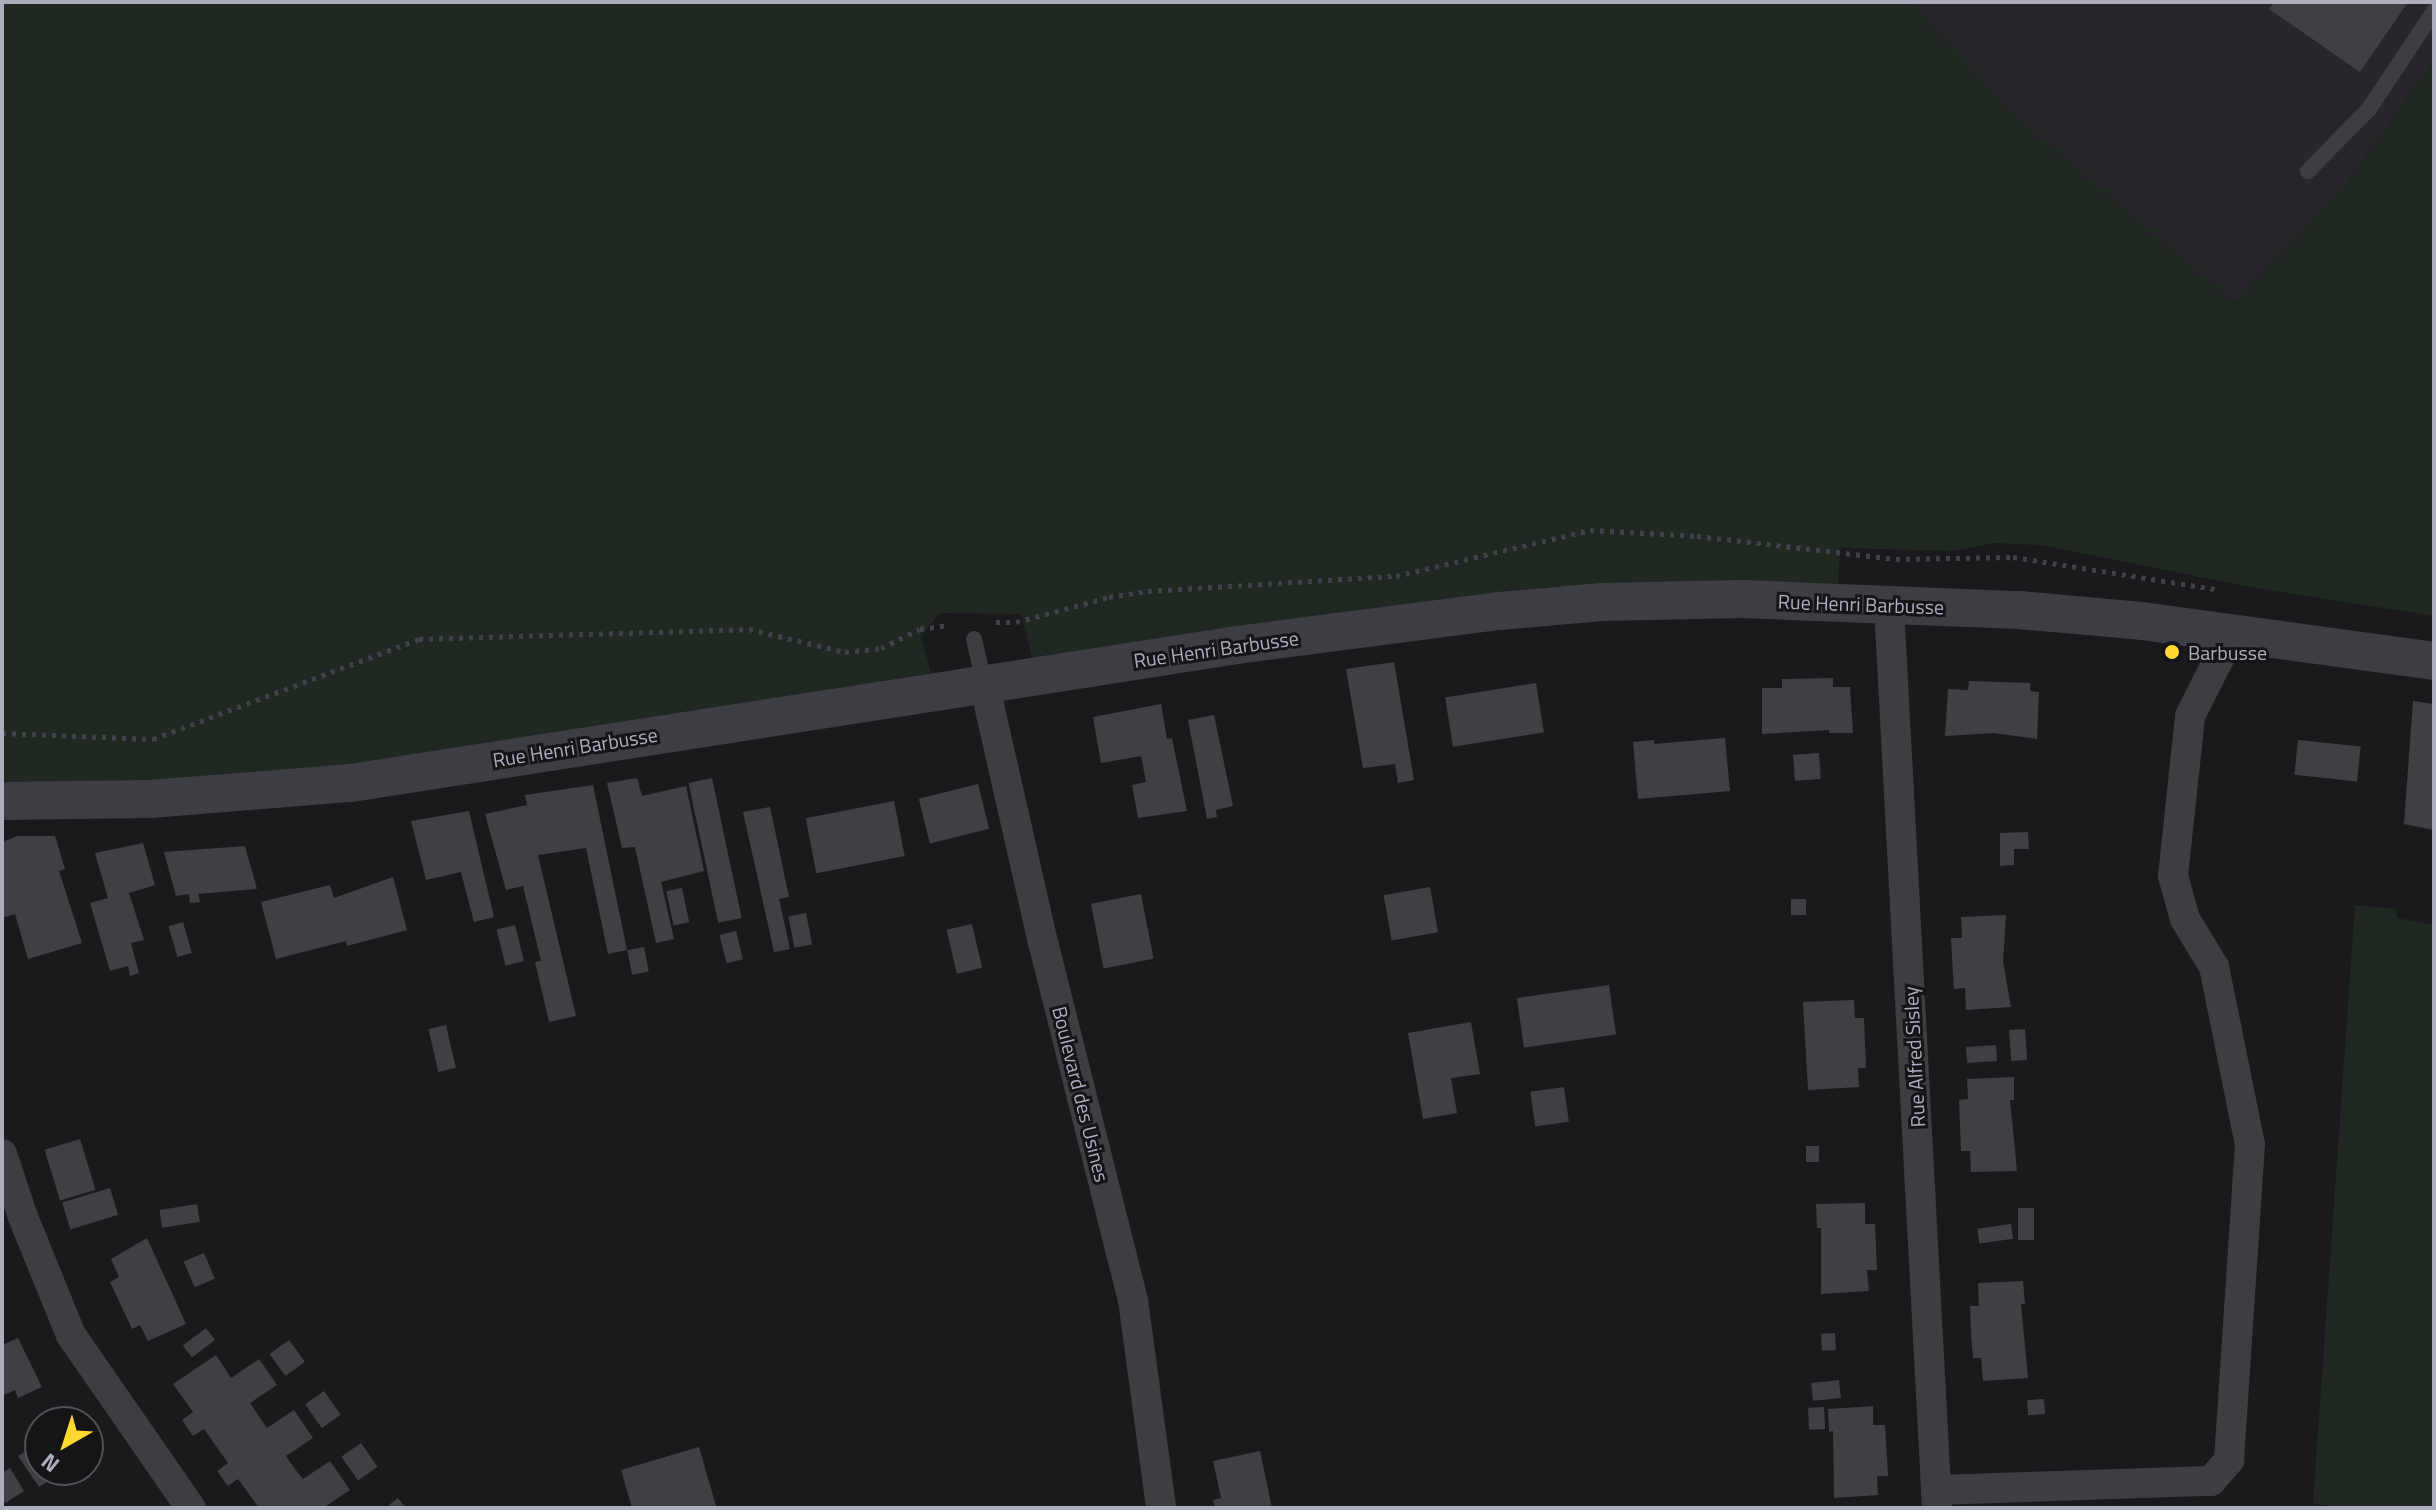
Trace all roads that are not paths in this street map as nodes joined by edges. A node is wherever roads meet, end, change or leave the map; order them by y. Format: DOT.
graph roads {
  1 [pos="2434,11"];
  2 [pos="2308,171"];
  3 [pos="1889,606"];
  4 [pos="2232,633"];
  5 [pos="974,639"];
  6 [pos="2434,661"];
  7 [pos="984,683"];
  8 [pos="2,801"];
  9 [pos="2,1154"];
  10 [pos="1937,1499"];
  11 [pos="191,1508"];
  12 [pos="1161,1508"];
  1 -- 2 [label="lane"];
  3 -- 4 [label="street, Rue Henri Barbusse"];
  3 -- 7 [label="street, Rue Henri Barbusse"];
  3 -- 10 [label="street, Rue Alfred Sisley"];
  4 -- 6 [label="street, Rue Henri Barbusse"];
  4 -- 10 [label="street"];
  5 -- 7 [label="lane"];
  7 -- 8 [label="street, Rue Henri Barbusse"];
  7 -- 12 [label="street, Boulevard des Usines"];
  9 -- 11 [label="street"];
}
